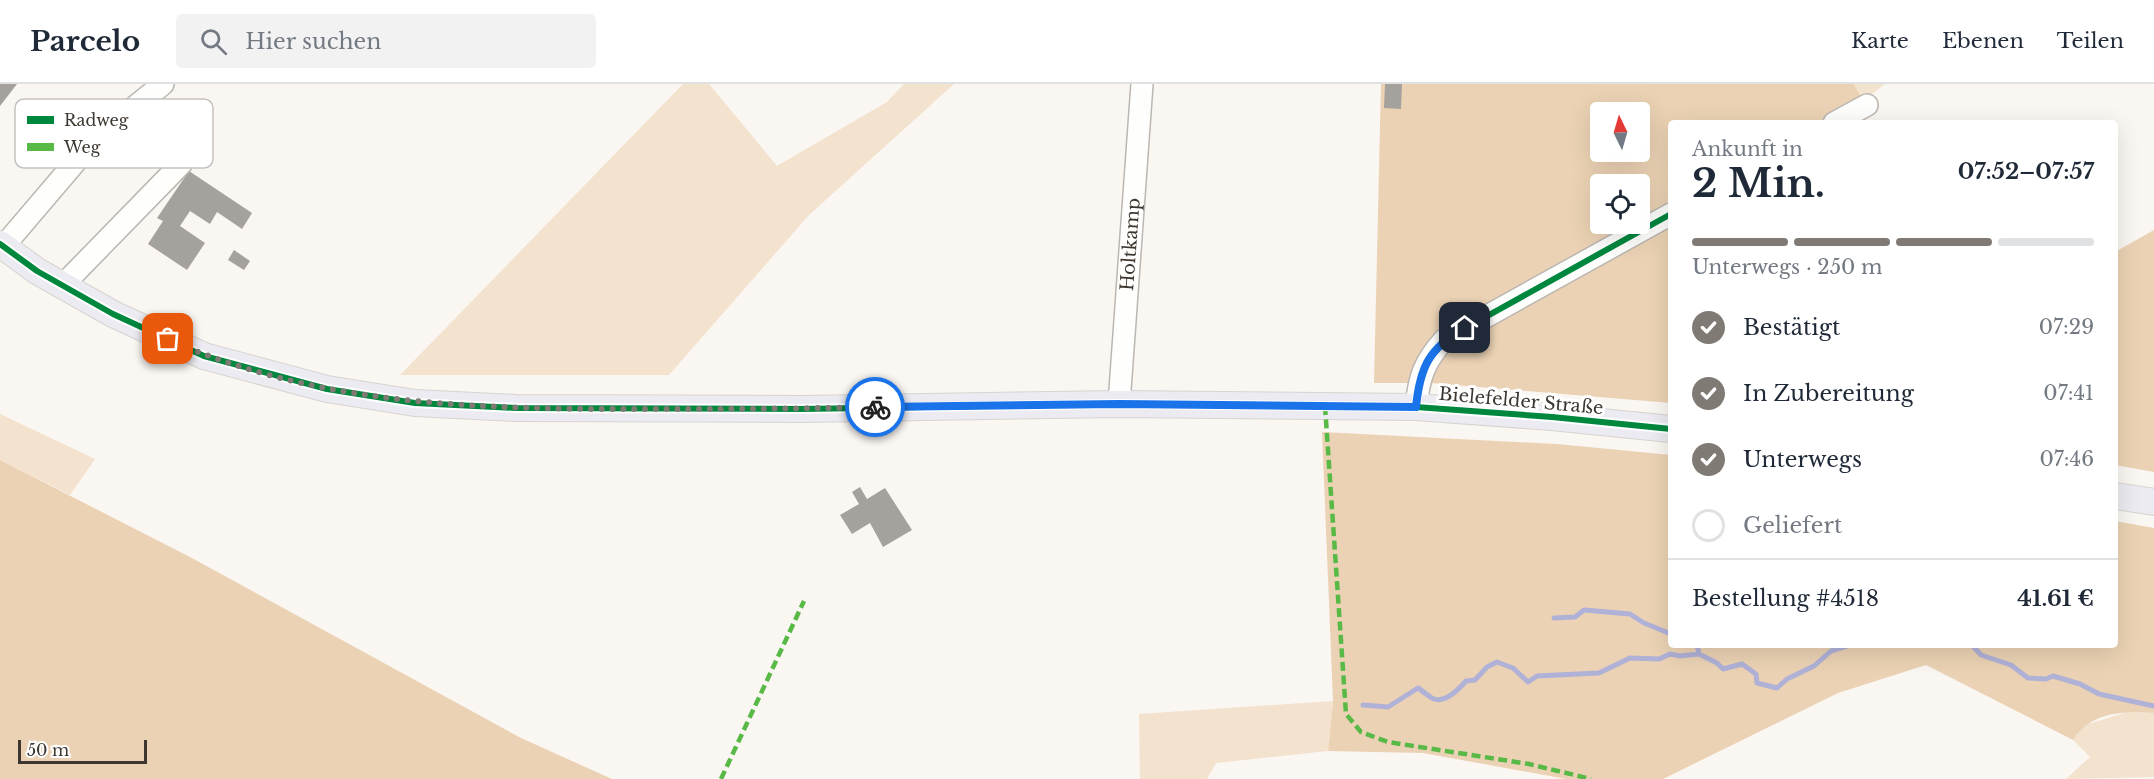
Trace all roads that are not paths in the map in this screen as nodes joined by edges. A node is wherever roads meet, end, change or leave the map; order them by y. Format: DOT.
graph roads {
  1 [pos="163,84"];
  2 [pos="1142,84"];
  3 [pos="145,99"];
  4 [pos="1867,105"];
  5 [pos="1840,120"];
  6 [pos="70,168"];
  7 [pos="177,168"];
  8 [pos="1668,216"];
  9 [pos="2,245"];
  10 [pos="63,285"];
  11 [pos="1119,404"];
  12 [pos="1416,407"];
  13 [pos="1668,429"];
  14 [pos="2118,496"];
  15 [pos="2154,502"];
  1 -- 3 [label="street"];
  2 -- 11 [label="street, Holtkamp"];
  4 -- 5 [label="street"];
  6 -- 9 [label="street"];
  7 -- 10 [label="street"];
  8 -- 12 [label="street"];
  9 -- 10 [label="main road, Bielefelder Straße"];
  10 -- 11 [label="main road, Bielefelder Straße"];
  11 -- 12 [label="main road, Bielefelder Straße"];
  12 -- 13 [label="main road, Bielefelder Straße"];
  14 -- 15 [label="main road"];
}
